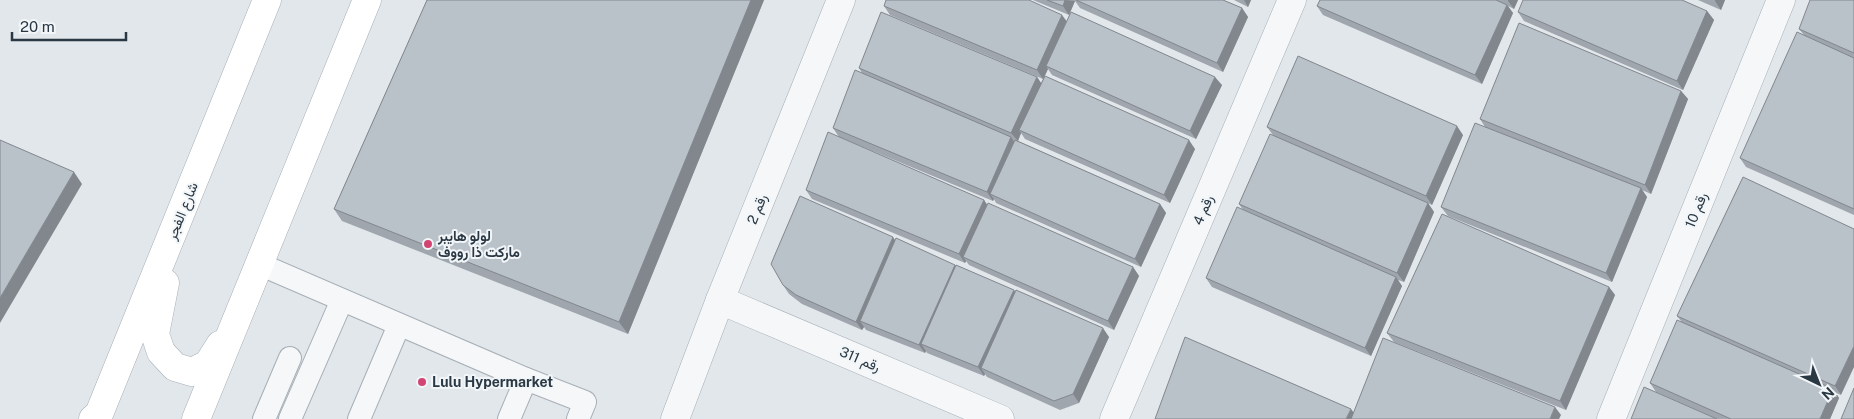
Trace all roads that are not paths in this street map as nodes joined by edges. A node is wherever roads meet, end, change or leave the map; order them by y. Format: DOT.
graph roads {
  1 [pos="267,0"];
  2 [pos="366,0"];
  3 [pos="841,0"];
  4 [pos="1292,0"];
  5 [pos="1781,0"];
  6 [pos="177,223"];
  7 [pos="259,264"];
  8 [pos="248,291"];
  9 [pos="342,300"];
  10 [pos="720,300"];
  11 [pos="400,325"];
  12 [pos="290,358"];
  13 [pos="526,379"];
  14 [pos="93,419"];
  15 [pos="196,419"];
  16 [pos="264,419"];
  17 [pos="290,419"];
  18 [pos="359,419"];
  19 [pos="509,419"];
  20 [pos="578,419"];
  21 [pos="675,419"];
  22 [pos="1000,419"];
  23 [pos="1114,419"];
  24 [pos="1611,419"];
  1 -- 6 [label="street, شارع الفجر"];
  2 -- 7 [label="street"];
  3 -- 10 [label="street, رقم 2"];
  4 -- 23 [label="street, رقم 4"];
  5 -- 24 [label="street, رقم 10"];
  6 -- 8 [label="street"];
  6 -- 14 [label="street, شارع الفجر"];
  7 -- 8 [label="street"];
  7 -- 9 [label="lane"];
  8 -- 15 [label="street"];
  9 -- 11 [label="lane"];
  9 -- 17 [label="lane"];
  10 -- 21 [label="street, رقم 2"];
  10 -- 22 [label="street, رقم 311"];
  11 -- 13 [label="lane"];
  11 -- 18 [label="lane"];
  12 -- 16 [label="lane"];
  13 -- 19 [label="lane"];
  13 -- 20 [label="lane"];
}
